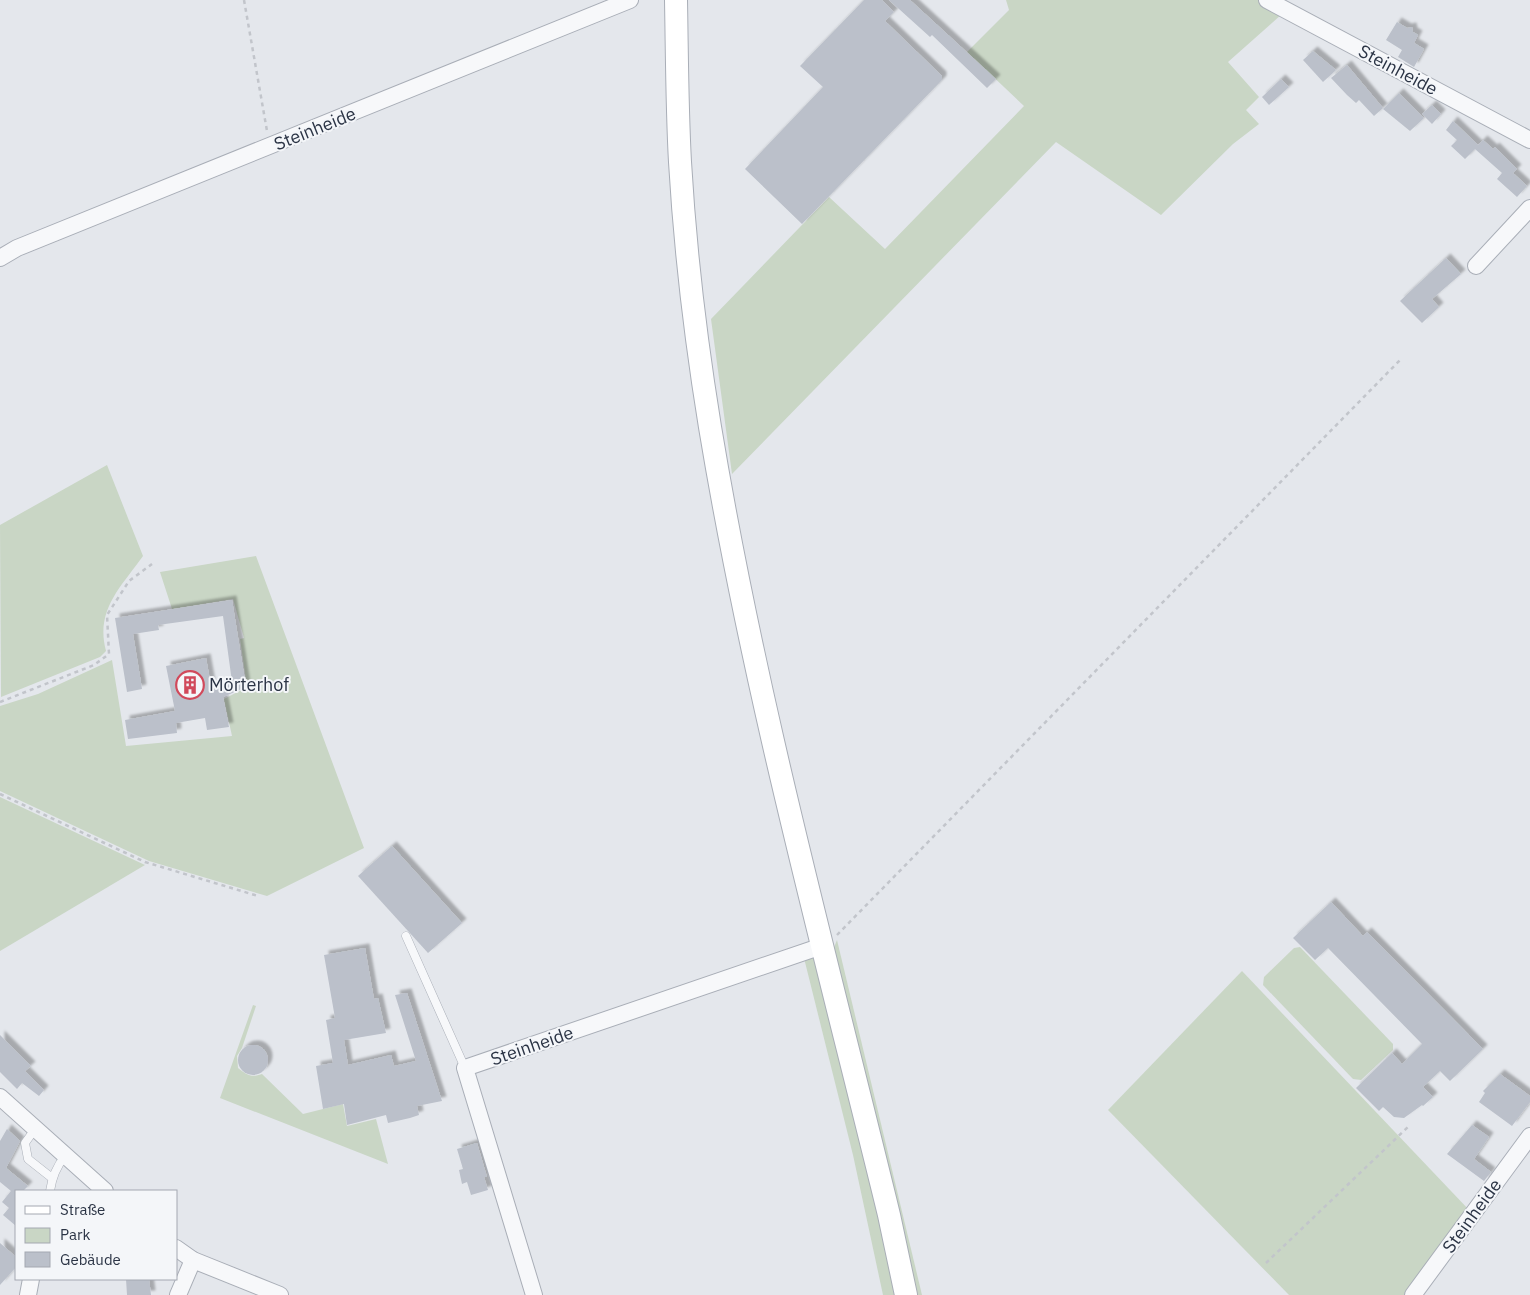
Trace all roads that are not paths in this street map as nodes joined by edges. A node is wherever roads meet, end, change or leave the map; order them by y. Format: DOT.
graph roads {
  1 [pos="630,0"];
  2 [pos="676,0"];
  3 [pos="1267,0"];
  4 [pos="1530,140"];
  5 [pos="1530,208"];
  6 [pos="0,258"];
  7 [pos="1476,266"];
  8 [pos="406,936"];
  9 [pos="822,946"];
  10 [pos="465,1068"];
  11 [pos="0,1097"];
  12 [pos="35,1129"];
  13 [pos="1530,1136"];
  14 [pos="65,1156"];
  15 [pos="52,1178"];
  16 [pos="50,1190"];
  17 [pos="104,1190"];
  18 [pos="178,1249"];
  19 [pos="193,1260"];
  20 [pos="31,1280"];
  21 [pos="28,1295"];
  22 [pos="178,1295"];
  23 [pos="280,1295"];
  24 [pos="534,1295"];
  25 [pos="906,1295"];
  26 [pos="1413,1295"];
  1 -- 6 [label="street, Steinheide"];
  2 -- 9 [label="street"];
  3 -- 4 [label="street, Steinheide"];
  5 -- 7 [label="street"];
  8 -- 10 [label="lane"];
  9 -- 10 [label="street, Steinheide"];
  9 -- 25 [label="street"];
  10 -- 24 [label="street"];
  11 -- 12 [label="street"];
  12 -- 14 [label="street"];
  12 -- 15 [label="lane"];
  13 -- 26 [label="street, Steinheide"];
  14 -- 15 [label="lane"];
  14 -- 17 [label="street"];
  15 -- 16 [label="lane"];
  18 -- 19 [label="street"];
  19 -- 22 [label="street"];
  19 -- 23 [label="street"];
  20 -- 21 [label="street"];
}
